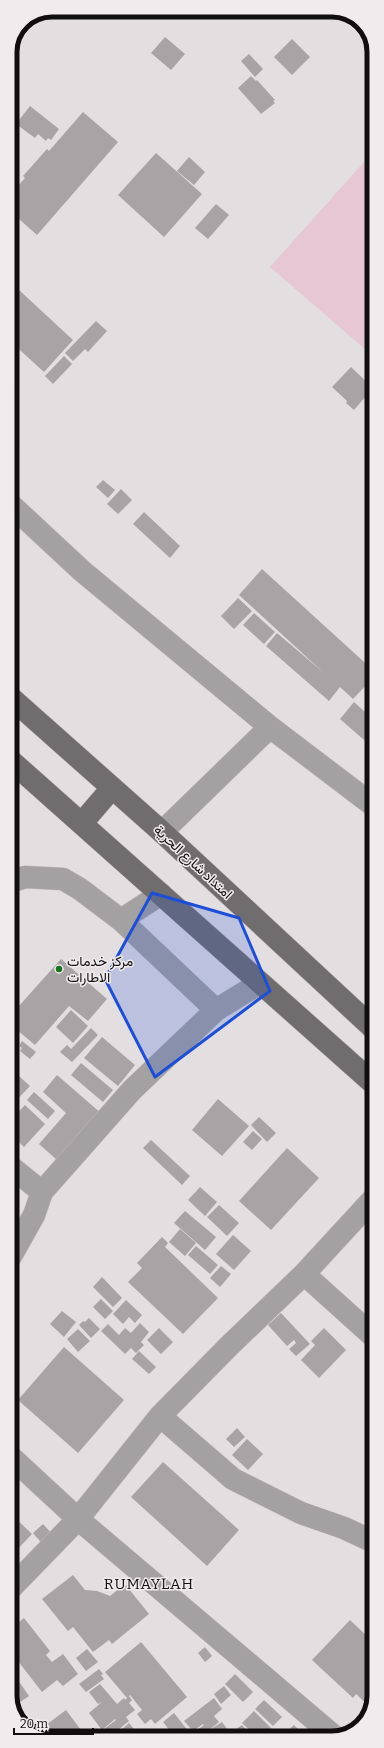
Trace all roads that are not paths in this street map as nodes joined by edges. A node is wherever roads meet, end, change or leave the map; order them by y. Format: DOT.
graph roads {
  1 [pos="17,511"];
  2 [pos="17,703"];
  3 [pos="270,727"];
  4 [pos="17,766"];
  5 [pos="112,788"];
  6 [pos="367,801"];
  7 [pos="82,823"];
  8 [pos="162,832"];
  9 [pos="17,880"];
  10 [pos="161,894"];
  11 [pos="121,920"];
  12 [pos="260,982"];
  13 [pos="216,1010"];
  14 [pos="367,1022"];
  15 [pos="367,1078"];
  16 [pos="17,1172"];
  17 [pos="42,1192"];
  18 [pos="367,1206"];
  19 [pos="17,1245"];
  20 [pos="304,1274"];
  21 [pos="367,1331"];
  22 [pos="160,1416"];
  23 [pos="17,1463"];
  24 [pos="78,1519"];
  25 [pos="367,1539"];
  26 [pos="17,1582"];
  27 [pos="329,1731"];
  1 -- 3 [label="street"];
  2 -- 5 [label="main road, امتداد شارع الحرية"];
  3 -- 6 [label="street"];
  3 -- 8 [label="street"];
  4 -- 7 [label="main road"];
  5 -- 7 [label="main road"];
  5 -- 8 [label="main road, امتداد شارع الحرية"];
  7 -- 10 [label="main road"];
  8 -- 14 [label="main road, امتداد شارع الحرية"];
  9 -- 11 [label="street"];
  10 -- 11 [label="street"];
  10 -- 12 [label="main road"];
  11 -- 13 [label="street"];
  12 -- 13 [label="street"];
  12 -- 15 [label="main road"];
  13 -- 17 [label="street"];
  16 -- 17 [label="street"];
  17 -- 19 [label="street"];
  18 -- 20 [label="street"];
  20 -- 21 [label="street"];
  20 -- 22 [label="street"];
  22 -- 24 [label="street"];
  22 -- 25 [label="street"];
  23 -- 24 [label="street"];
  24 -- 26 [label="street"];
  24 -- 27 [label="street"];
}
